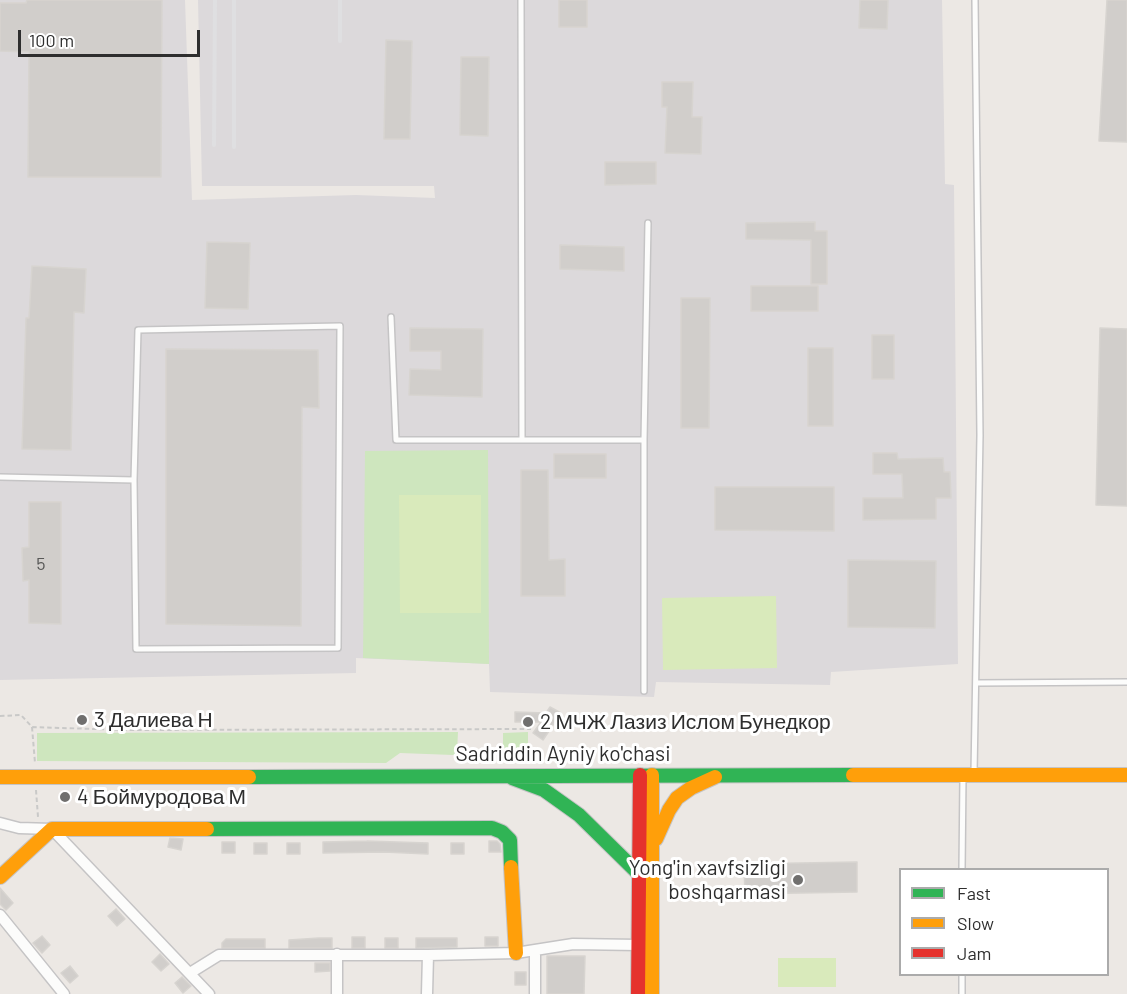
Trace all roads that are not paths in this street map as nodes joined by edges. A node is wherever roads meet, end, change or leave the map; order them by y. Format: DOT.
graph roads {
  1 [pos="521,0"];
  2 [pos="975,0"];
  3 [pos="648,223"];
  4 [pos="391,317"];
  5 [pos="522,440"];
  6 [pos="644,440"];
  7 [pos="0,477"];
  8 [pos="134,480"];
  9 [pos="1127,682"];
  10 [pos="976,683"];
  11 [pos="644,691"];
  12 [pos="968,774"];
  13 [pos="504,775"];
  14 [pos="646,775"];
  15 [pos="720,775"];
  16 [pos="1127,775"];
  17 [pos="0,777"];
  18 [pos="0,823"];
  19 [pos="52,829"];
  20 [pos="652,851"];
  21 [pos="963,868"];
  22 [pos="638,873"];
  23 [pos="0,878"];
  24 [pos="0,915"];
  25 [pos="638,945"];
  26 [pos="535,950"];
  27 [pos="516,952"];
  28 [pos="337,954"];
  29 [pos="428,955"];
  30 [pos="190,973"];
  31 [pos="962,976"];
  32 [pos="64,994"];
  33 [pos="209,994"];
  34 [pos="337,994"];
  35 [pos="427,994"];
  36 [pos="535,994"];
  37 [pos="638,994"];
  38 [pos="652,994"];
  39 [pos="962,994"];
  1 -- 5 [label="lane"];
  2 -- 10 [label="lane"];
  3 -- 6 [label="lane"];
  4 -- 5 [label="lane"];
  5 -- 6 [label="lane"];
  6 -- 11 [label="lane"];
  7 -- 8 [label="lane"];
  8 -- 8 [label="lane"];
  9 -- 10 [label="lane"];
  10 -- 12 [label="lane"];
  12 -- 15 [label="street, Sadriddin Ayniy ko'chasi"];
  12 -- 16 [label="street, Sadriddin Ayniy ko'chasi"];
  12 -- 21 [label="lane"];
  13 -- 14 [label="street, Sadriddin Ayniy ko'chasi"];
  13 -- 17 [label="street, Sadriddin Ayniy ko'chasi"];
  13 -- 22 [label="street"];
  14 -- 15 [label="street, Sadriddin Ayniy ko'chasi"];
  14 -- 20 [label="street"];
  14 -- 22 [label="street"];
  15 -- 20 [label="street"];
  18 -- 19 [label="street"];
  19 -- 23 [label="street"];
  19 -- 27 [label="street"];
  19 -- 30 [label="street"];
  20 -- 38 [label="street"];
  22 -- 25 [label="street"];
  24 -- 32 [label="street"];
  25 -- 26 [label="street"];
  25 -- 37 [label="street"];
  26 -- 27 [label="street"];
  26 -- 36 [label="street"];
  27 -- 29 [label="street"];
  28 -- 29 [label="street"];
  28 -- 30 [label="street"];
  28 -- 34 [label="street"];
  29 -- 35 [label="street"];
  30 -- 33 [label="street"];
  31 -- 39 [label="lane"];
}
